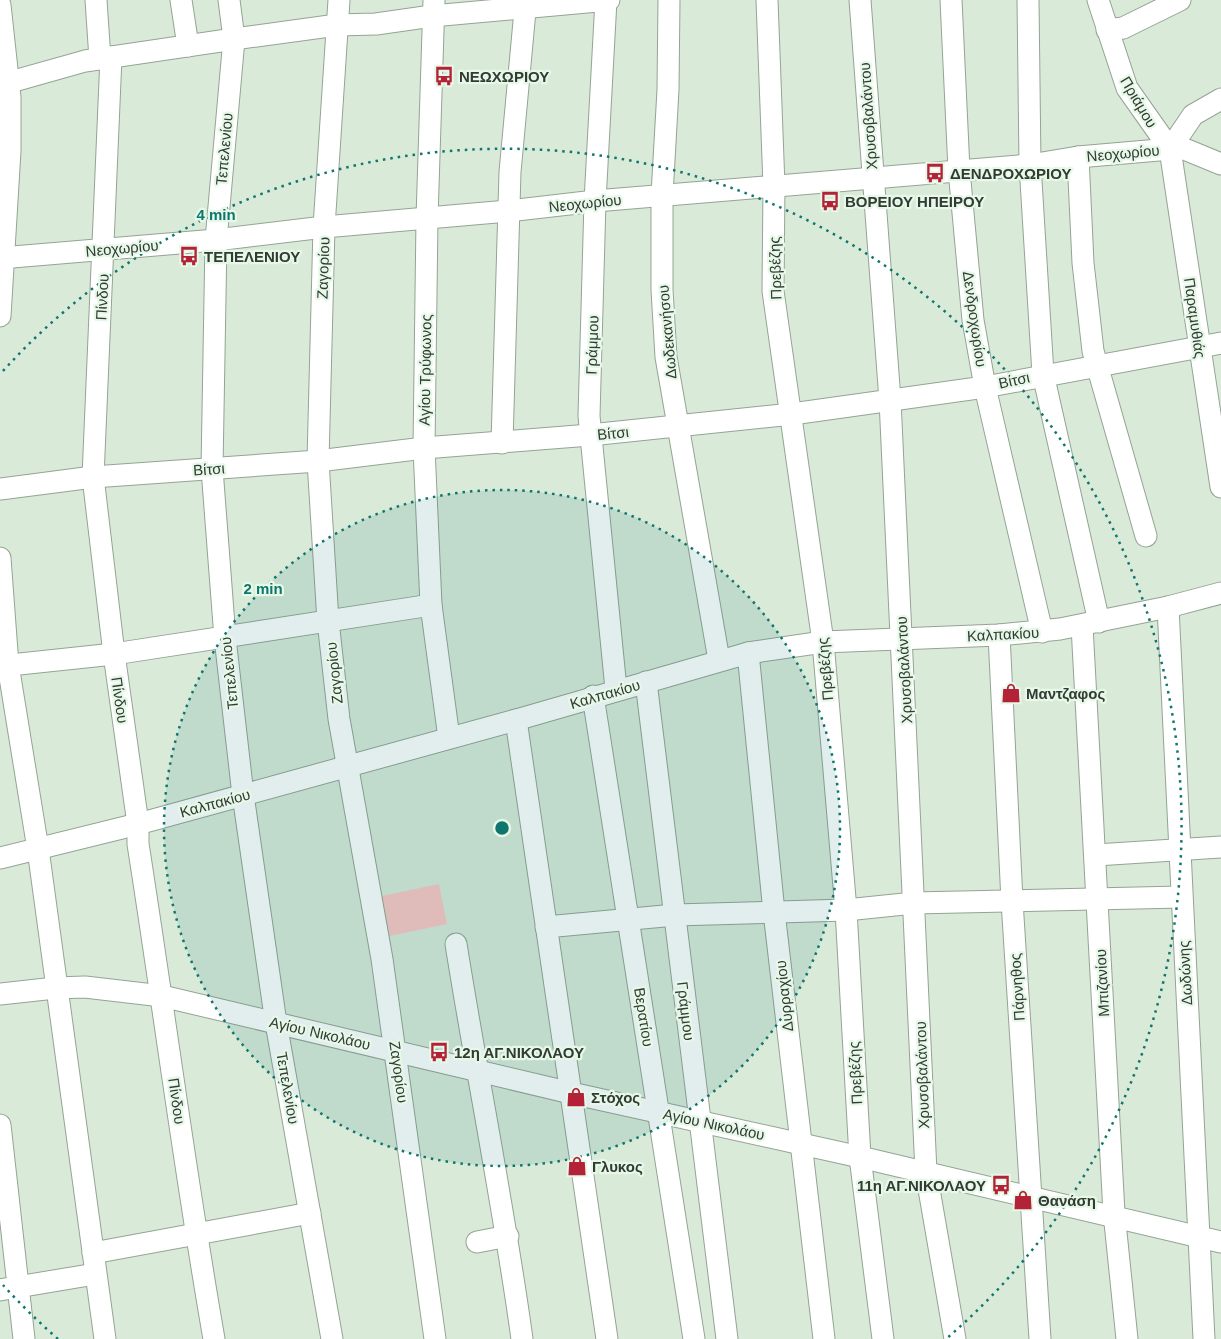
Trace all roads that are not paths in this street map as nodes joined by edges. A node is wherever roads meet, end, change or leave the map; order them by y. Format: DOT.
graph roads {
  1 [pos="96,0"];
  2 [pos="181,0"];
  3 [pos="229,0"];
  4 [pos="340,0"];
  5 [pos="608,0"];
  6 [pos="668,0"];
  7 [pos="767,0"];
  8 [pos="860,0"];
  9 [pos="951,0"];
  10 [pos="1028,0"];
  11 [pos="1098,0"];
  12 [pos="1180,0"];
  13 [pos="0,5"];
  14 [pos="525,5"];
  15 [pos="433,8"];
  16 [pos="337,25"];
  17 [pos="1107,30"];
  18 [pos="234,39"];
  19 [pos="188,46"];
  20 [pos="106,58"];
  21 [pos="4,84"];
  22 [pos="1221,99"];
  23 [pos="1170,149"];
  24 [pos="1078,158"];
  25 [pos="1221,164"];
  26 [pos="1030,165"];
  27 [pos="959,170"];
  28 [pos="872,179"];
  29 [pos="774,186"];
  30 [pos="662,195"];
  31 [pos="595,201"];
  32 [pos="508,211"];
  33 [pos="427,218"];
  34 [pos="324,227"];
  35 [pos="216,240"];
  36 [pos="104,250"];
  37 [pos="1,257"];
  38 [pos="0,316"];
  39 [pos="1221,343"];
  40 [pos="1198,347"];
  41 [pos="1096,365"];
  42 [pos="1043,374"];
  43 [pos="985,387"];
  44 [pos="890,400"];
  45 [pos="792,414"];
  46 [pos="678,426"];
  47 [pos="590,435"];
  48 [pos="502,443"];
  49 [pos="424,448"];
  50 [pos="318,461"];
  51 [pos="212,469"];
  52 [pos="93,477"];
  53 [pos="1221,488"];
  54 [pos="0,489"];
  55 [pos="1146,536"];
  56 [pos="0,558"];
  57 [pos="1221,594"];
  58 [pos="431,605"];
  59 [pos="1168,607"];
  60 [pos="328,621"];
  61 [pos="1091,624"];
  62 [pos="1042,632"];
  63 [pos="999,635"];
  64 [pos="225,638"];
  65 [pos="902,638"];
  66 [pos="823,642"];
  67 [pos="748,653"];
  68 [pos="114,654"];
  69 [pos="719,660"];
  70 [pos="4,665"];
  71 [pos="646,682"];
  72 [pos="616,689"];
  73 [pos="593,696"];
  74 [pos="516,720"];
  75 [pos="449,738"];
  76 [pos="347,766"];
  77 [pos="243,795"];
  78 [pos="138,824"];
  79 [pos="1221,847"];
  80 [pos="1179,848"];
  81 [pos="38,849"];
  82 [pos="1096,855"];
  83 [pos="0,858"];
  84 [pos="1181,897"];
  85 [pos="1098,898"];
  86 [pos="1012,900"];
  87 [pos="914,903"];
  88 [pos="846,910"];
  89 [pos="774,912"];
  90 [pos="675,915"];
  91 [pos="628,919"];
  92 [pos="546,927"];
  93 [pos="456,944"];
  94 [pos="55,988"];
  95 [pos="0,994"];
  96 [pos="162,996"];
  97 [pos="276,1023"];
  98 [pos="396,1051"];
  99 [pos="476,1070"];
  100 [pos="571,1093"];
  101 [pos="658,1112"];
  102 [pos="700,1121"];
  103 [pos="0,1125"];
  104 [pos="800,1143"];
  105 [pos="860,1157"];
  106 [pos="926,1172"];
  107 [pos="1031,1197"];
  108 [pos="310,1212"];
  109 [pos="1114,1217"];
  110 [pos="196,1235"];
  111 [pos="508,1236"];
  112 [pos="1198,1237"];
  113 [pos="477,1242"];
  114 [pos="1221,1242"];
  115 [pos="92,1253"];
  116 [pos="95,1274"];
  117 [pos="9,1288"];
  118 [pos="24,1339"];
  119 [pos="105,1339"];
  120 [pos="214,1339"];
  121 [pos="332,1339"];
  122 [pos="435,1339"];
  123 [pos="522,1339"];
  124 [pos="607,1339"];
  125 [pos="694,1339"];
  126 [pos="727,1339"];
  127 [pos="824,1339"];
  128 [pos="883,1339"];
  129 [pos="954,1339"];
  130 [pos="1040,1339"];
  131 [pos="1126,1339"];
  132 [pos="1204,1339"];
  1 -- 20 [label="street, Πίνδου"];
  2 -- 19 [label="street"];
  3 -- 18 [label="street, Τεπελενίου"];
  4 -- 16 [label="street, Ζαγορίου"];
  5 -- 14 [label="street"];
  5 -- 31 [label="street, Γράμμου"];
  6 -- 30 [label="street, Δωδεκανήσου"];
  7 -- 29 [label="street, Πρεβέζης"];
  8 -- 28 [label="street, Χρυσοβαλάντου"];
  9 -- 27 [label="street, Δενδροχωρίου"];
  10 -- 26 [label="street, Μπιζανίου"];
  11 -- 17 [label="street, Πριάμου"];
  12 -- 17 [label="street"];
  13 -- 21 [label="street"];
  14 -- 15 [label="street"];
  14 -- 32 [label="street"];
  15 -- 16 [label="street"];
  15 -- 33 [label="street, Αγίου Τρύφωνος"];
  16 -- 18 [label="street"];
  16 -- 34 [label="street, Ζαγορίου"];
  17 -- 23 [label="street, Πριάμου"];
  18 -- 19 [label="street"];
  18 -- 35 [label="street, Τεπελενίου"];
  19 -- 20 [label="street"];
  20 -- 21 [label="street"];
  20 -- 36 [label="street, Πίνδου"];
  21 -- 37 [label="street"];
  22 -- 23 [label="street"];
  23 -- 24 [label="street, Νεοχωρίου"];
  23 -- 25 [label="street"];
  23 -- 40 [label="street, Παραμυθιάς"];
  24 -- 26 [label="street, Νεοχωρίου"];
  24 -- 41 [label="street"];
  26 -- 27 [label="street, Νεοχωρίου"];
  26 -- 42 [label="street, Μπιζανίου"];
  27 -- 28 [label="street, Νεοχωρίου"];
  27 -- 43 [label="street, Δενδροχωρίου"];
  28 -- 29 [label="street, Νεοχωρίου"];
  28 -- 44 [label="street, Χρυσοβαλάντου"];
  29 -- 30 [label="street, Νεοχωρίου"];
  29 -- 45 [label="street, Πρεβέζης"];
  30 -- 31 [label="street, Νεοχωρίου"];
  30 -- 46 [label="street, Δωδεκανήσου"];
  31 -- 32 [label="street, Νεοχωρίου"];
  31 -- 47 [label="street, Γράμμου"];
  32 -- 33 [label="street, Νεοχωρίου"];
  32 -- 48 [label="street"];
  33 -- 34 [label="street, Νεοχωρίου"];
  33 -- 49 [label="street, Αγίου Τρύφωνος"];
  34 -- 35 [label="street, Νεοχωρίου"];
  34 -- 50 [label="street, Ζαγορίου"];
  35 -- 36 [label="street, Νεοχωρίου"];
  35 -- 51 [label="street, Τεπελενίου"];
  36 -- 37 [label="street, Νεοχωρίου"];
  36 -- 52 [label="street, Πίνδου"];
  37 -- 38 [label="street"];
  39 -- 40 [label="street, Βίτσι"];
  40 -- 41 [label="street, Βίτσι"];
  40 -- 53 [label="street, Παραμυθιάς"];
  41 -- 42 [label="street, Βίτσι"];
  41 -- 55 [label="street"];
  42 -- 43 [label="street, Βίτσι"];
  42 -- 61 [label="street, Μπιζανίου"];
  43 -- 44 [label="street, Βίτσι"];
  43 -- 62 [label="street, Δενδροχωρίου"];
  44 -- 45 [label="street, Βίτσι"];
  44 -- 65 [label="street, Χρυσοβαλάντου"];
  45 -- 46 [label="street, Βίτσι"];
  45 -- 66 [label="street, Πρεβέζης"];
  46 -- 47 [label="street, Βίτσι"];
  46 -- 69 [label="street, Δωδεκανήσου"];
  47 -- 48 [label="street, Βίτσι"];
  47 -- 72 [label="street, Γράμμου"];
  48 -- 49 [label="street, Βίτσι"];
  49 -- 50 [label="street, Βίτσι"];
  49 -- 58 [label="street, Αγίου Τρύφωνος"];
  50 -- 51 [label="street, Βίτσι"];
  50 -- 60 [label="street, Ζαγορίου"];
  51 -- 52 [label="street, Βίτσι"];
  51 -- 64 [label="street, Τεπελενίου"];
  52 -- 54 [label="street, Βίτσι"];
  52 -- 68 [label="street, Πίνδου"];
  56 -- 70 [label="street"];
  57 -- 59 [label="street, Καλπακίου"];
  58 -- 60 [label="street"];
  58 -- 75 [label="street, Αγίου Τρύφωνος"];
  59 -- 61 [label="street, Καλπακίου"];
  59 -- 80 [label="street, Δωδώνης"];
  60 -- 64 [label="street"];
  60 -- 76 [label="street, Ζαγορίου"];
  61 -- 62 [label="street, Καλπακίου"];
  61 -- 82 [label="street, Μπιζανίου"];
  62 -- 63 [label="street, Καλπακίου"];
  63 -- 65 [label="street, Καλπακίου"];
  63 -- 86 [label="street, Πάρνηθος"];
  64 -- 68 [label="street"];
  64 -- 77 [label="street, Τεπελενίου"];
  65 -- 66 [label="street, Καλπακίου"];
  65 -- 87 [label="street, Χρυσοβαλάντου"];
  66 -- 67 [label="street, Καλπακίου"];
  66 -- 88 [label="street, Πρεβέζης"];
  67 -- 69 [label="street, Καλπακίου"];
  67 -- 89 [label="street, Δυρραχίου"];
  68 -- 70 [label="street"];
  68 -- 78 [label="street, Πίνδου"];
  69 -- 71 [label="street, Καλπακίου"];
  70 -- 81 [label="street"];
  71 -- 72 [label="street, Καλπακίου"];
  71 -- 90 [label="street, Γράμμου"];
  72 -- 73 [label="street, Καλπακίου"];
  73 -- 74 [label="street, Καλπακίου"];
  73 -- 91 [label="street, Βερατίου"];
  74 -- 75 [label="street, Καλπακίου"];
  74 -- 92 [label="street"];
  75 -- 76 [label="street, Καλπακίου"];
  76 -- 77 [label="street, Καλπακίου"];
  76 -- 98 [label="street, Ζαγορίου"];
  77 -- 78 [label="street, Καλπακίου"];
  77 -- 97 [label="street, Τεπελενίου"];
  78 -- 81 [label="street, Καλπακίου"];
  78 -- 96 [label="street, Πίνδου"];
  79 -- 80 [label="street"];
  80 -- 82 [label="street"];
  80 -- 84 [label="street, Δωδώνης"];
  81 -- 83 [label="street, Καλπακίου"];
  81 -- 94 [label="street"];
  82 -- 85 [label="street, Μπιζανίου"];
  84 -- 85 [label="street"];
  84 -- 112 [label="street, Δωδώνης"];
  85 -- 86 [label="street"];
  85 -- 109 [label="street, Μπιζανίου"];
  86 -- 87 [label="street"];
  86 -- 107 [label="street, Πάρνηθος"];
  87 -- 88 [label="street"];
  87 -- 106 [label="street, Χρυσοβαλάντου"];
  88 -- 89 [label="street"];
  88 -- 105 [label="street, Πρεβέζης"];
  89 -- 90 [label="street"];
  89 -- 104 [label="street, Δυρραχίου"];
  90 -- 91 [label="street"];
  90 -- 102 [label="street, Γράμμου"];
  91 -- 92 [label="street"];
  91 -- 101 [label="street, Βερατίου"];
  92 -- 100 [label="street"];
  93 -- 99 [label="street"];
  94 -- 95 [label="street, Αγίου Νικολάου"];
  94 -- 96 [label="street, Αγίου Νικολάου"];
  94 -- 115 [label="street"];
  96 -- 97 [label="street, Αγίου Νικολάου"];
  96 -- 110 [label="street, Πίνδου"];
  97 -- 98 [label="street, Αγίου Νικολάου"];
  97 -- 108 [label="street, Τεπελενίου"];
  98 -- 99 [label="street, Αγίου Νικολάου"];
  98 -- 122 [label="street, Ζαγορίου"];
  99 -- 100 [label="street, Αγίου Νικολάου"];
  99 -- 111 [label="street"];
  100 -- 101 [label="street, Αγίου Νικολάου"];
  100 -- 124 [label="street"];
  101 -- 102 [label="street, Αγίου Νικολάου"];
  101 -- 125 [label="street, Βερατίου"];
  102 -- 104 [label="street, Αγίου Νικολάου"];
  102 -- 126 [label="street, Γράμμου"];
  103 -- 117 [label="street"];
  104 -- 105 [label="street, Αγίου Νικολάου"];
  104 -- 127 [label="street, Δυρραχίου"];
  105 -- 106 [label="street, Αγίου Νικολάου"];
  105 -- 128 [label="street, Πρεβέζης"];
  106 -- 107 [label="street, Αγίου Νικολάου"];
  106 -- 129 [label="street, Χρυσοβαλάντου"];
  107 -- 109 [label="street, Αγίου Νικολάου"];
  107 -- 130 [label="street, Πάρνηθος"];
  108 -- 110 [label="street"];
  108 -- 121 [label="street, Τεπελενίου"];
  109 -- 112 [label="street, Αγίου Νικολάου"];
  109 -- 131 [label="street, Μπιζανίου"];
  110 -- 115 [label="street"];
  110 -- 120 [label="street, Πίνδου"];
  111 -- 113 [label="street"];
  111 -- 123 [label="street"];
  112 -- 114 [label="street, Αγίου Νικολάου"];
  112 -- 132 [label="street, Δωδώνης"];
  115 -- 116 [label="street"];
  116 -- 117 [label="street"];
  116 -- 119 [label="street"];
  117 -- 118 [label="street"];
}
